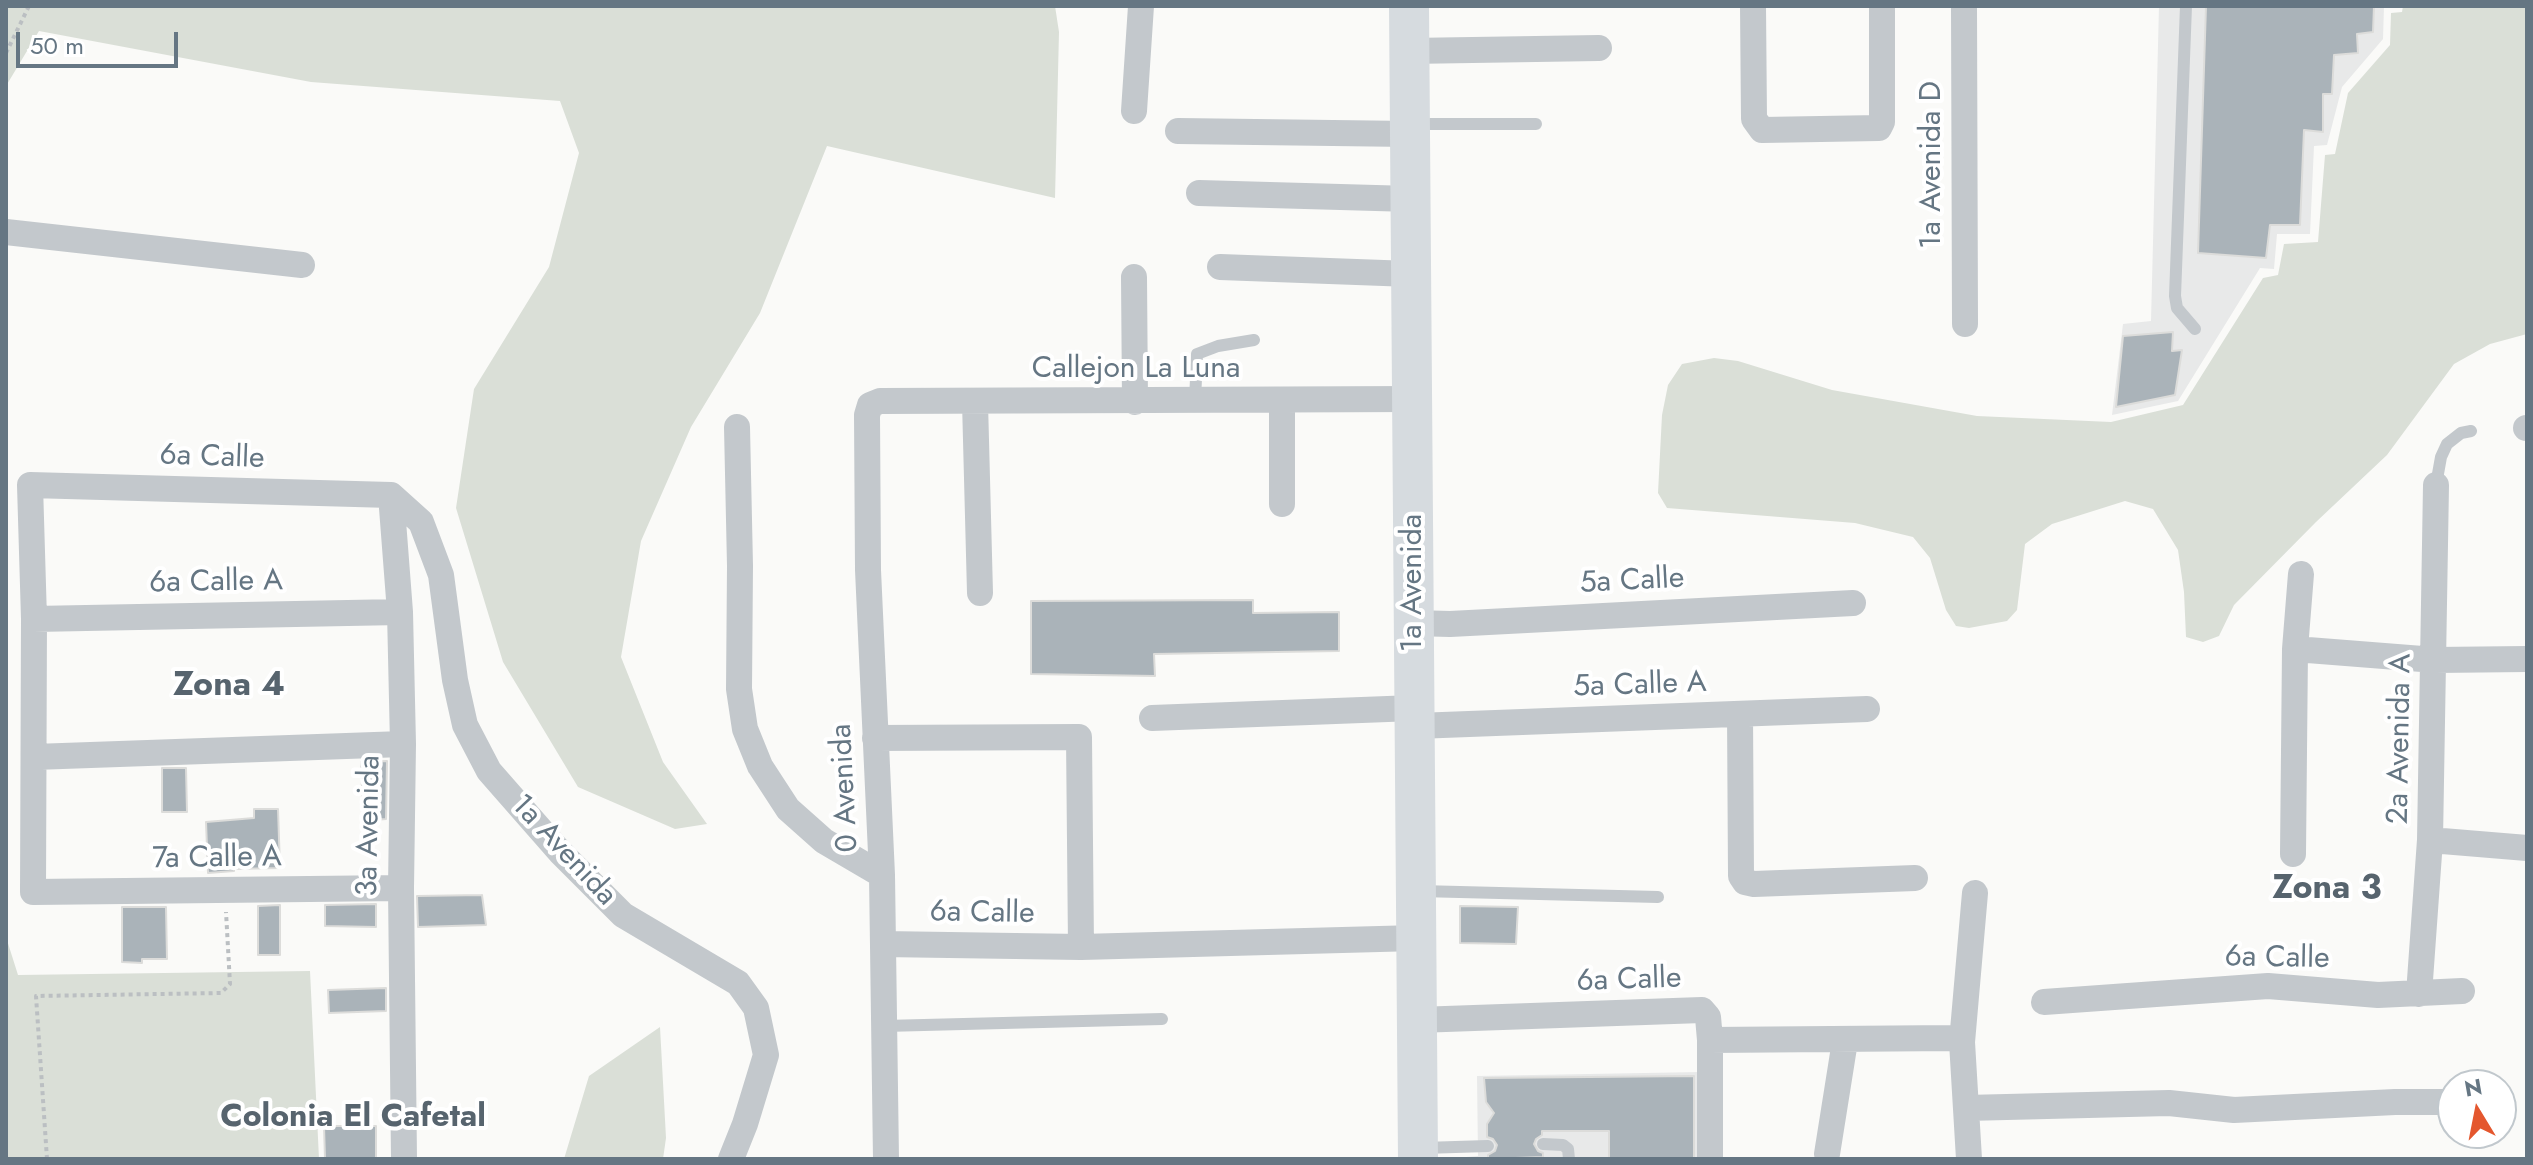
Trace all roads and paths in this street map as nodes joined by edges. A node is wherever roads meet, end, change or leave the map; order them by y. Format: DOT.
graph roads {
  1 [pos="29,6"];
  2 [pos="1141,6"];
  3 [pos="1409,6"];
  4 [pos="1753,6"];
  5 [pos="1882,6"];
  6 [pos="1964,6"];
  7 [pos="2186,6"];
  8 [pos="1599,48"];
  9 [pos="1409,51"];
  10 [pos="6,53"];
  11 [pos="1134,111"];
  12 [pos="1536,124"];
  13 [pos="1410,129"];
  14 [pos="1178,131"];
  15 [pos="1199,193"];
  16 [pos="1411,199"];
  17 [pos="6,232"];
  18 [pos="302,265"];
  19 [pos="1220,267"];
  20 [pos="1411,274"];
  21 [pos="1134,277"];
  22 [pos="1965,324"];
  23 [pos="2195,329"];
  24 [pos="1254,340"];
  25 [pos="1414,399"];
  26 [pos="1282,401"];
  27 [pos="975,402"];
  28 [pos="1135,402"];
  29 [pos="1195,402"];
  30 [pos="867,415"];
  31 [pos="737,427"];
  32 [pos="2471,431"];
  33 [pos="2436,485"];
  34 [pos="391,495"];
  35 [pos="1282,504"];
  36 [pos="2301,574"];
  37 [pos="980,593"];
  38 [pos="1853,603"];
  39 [pos="400,612"];
  40 [pos="34,619"];
  41 [pos="1414,623"];
  42 [pos="2295,649"];
  43 [pos="2527,659"];
  44 [pos="2435,660"];
  45 [pos="1867,709"];
  46 [pos="1740,714"];
  47 [pos="1415,717"];
  48 [pos="1152,718"];
  49 [pos="875,738"];
  50 [pos="403,744"];
  51 [pos="34,757"];
  52 [pos="2430,840"];
  53 [pos="2527,848"];
  54 [pos="2293,854"];
  55 [pos="882,875"];
  56 [pos="1915,878"];
  57 [pos="401,888"];
  58 [pos="225,891"];
  59 [pos="1416,891"];
  60 [pos="1975,893"];
  61 [pos="1658,897"];
  62 [pos="1417,938"];
  63 [pos="883,944"];
  64 [pos="1081,947"];
  65 [pos="2462,991"];
  66 [pos="2419,994"];
  67 [pos="2044,1002"];
  68 [pos="1162,1019"];
  69 [pos="1417,1020"];
  70 [pos="884,1026"];
  71 [pos="1710,1040"];
  72 [pos="1845,1041"];
  73 [pos="1962,1042"];
  74 [pos="2437,1102"];
  75 [pos="1966,1108"];
  76 [pos="1543,1144"];
  77 [pos="1488,1146"];
  78 [pos="1418,1154"];
  79 [pos="1827,1154"];
  80 [pos="47,1159"];
  81 [pos="404,1159"];
  82 [pos="731,1159"];
  83 [pos="886,1159"];
  84 [pos="1569,1159"];
  85 [pos="1710,1159"];
  86 [pos="1969,1159"];
  1 -- 10 [label="path"];
  2 -- 11 [label="street"];
  3 -- 9 [label="main road, 1a Avenida"];
  4 -- 5 [label="street"];
  6 -- 22 [label="street, 1a Avenida D"];
  7 -- 23 [label="lane"];
  8 -- 9 [label="street"];
  9 -- 13 [label="main road, 1a Avenida"];
  12 -- 13 [label="lane"];
  13 -- 14 [label="street"];
  13 -- 16 [label="main road, 1a Avenida"];
  15 -- 16 [label="street"];
  16 -- 20 [label="main road, 1a Avenida"];
  17 -- 18 [label="street"];
  19 -- 20 [label="street"];
  20 -- 25 [label="main road, 1a Avenida"];
  21 -- 28 [label="street"];
  24 -- 29 [label="lane"];
  25 -- 26 [label="street, Callejon La Luna"];
  25 -- 41 [label="main road, 1a Avenida"];
  26 -- 29 [label="street, Callejon La Luna"];
  26 -- 35 [label="street"];
  27 -- 28 [label="street, Callejon La Luna"];
  27 -- 30 [label="street, Callejon La Luna"];
  27 -- 37 [label="street"];
  28 -- 29 [label="street, Callejon La Luna"];
  30 -- 49 [label="street, 0 Avenida"];
  31 -- 55 [label="street"];
  32 -- 33 [label="lane"];
  33 -- 44 [label="street, 2a Avenida A"];
  34 -- 39 [label="street, 3a Avenida"];
  34 -- 40 [label="street, 6a Calle"];
  34 -- 82 [label="street, 1a Avenida"];
  36 -- 42 [label="street"];
  38 -- 41 [label="street, 5a Calle"];
  39 -- 40 [label="street, 6a Calle A"];
  39 -- 50 [label="street, 3a Avenida"];
  40 -- 51 [label="street"];
  41 -- 47 [label="main road, 1a Avenida"];
  42 -- 44 [label="street"];
  42 -- 54 [label="street"];
  43 -- 44 [label="street"];
  44 -- 52 [label="street, 2a Avenida A"];
  45 -- 46 [label="street, 5a Calle A"];
  46 -- 47 [label="street, 5a Calle A"];
  46 -- 56 [label="street"];
  47 -- 48 [label="street"];
  47 -- 59 [label="main road, 1a Avenida"];
  49 -- 55 [label="street, 0 Avenida"];
  49 -- 64 [label="street"];
  50 -- 51 [label="street"];
  50 -- 57 [label="street, 3a Avenida"];
  51 -- 58 [label="street, 7a Calle A"];
  52 -- 53 [label="street"];
  52 -- 66 [label="street, 2a Avenida A"];
  55 -- 63 [label="street, 0 Avenida"];
  57 -- 58 [label="street, 7a Calle A"];
  57 -- 81 [label="street, 3a Avenida"];
  58 -- 80 [label="path"];
  59 -- 61 [label="lane"];
  59 -- 62 [label="main road, 1a Avenida"];
  60 -- 73 [label="street"];
  62 -- 64 [label="street, 6a Calle"];
  62 -- 69 [label="main road, 1a Avenida"];
  63 -- 64 [label="street, 6a Calle"];
  63 -- 70 [label="street, 0 Avenida"];
  65 -- 66 [label="street, 6a Calle"];
  66 -- 67 [label="street, 6a Calle"];
  68 -- 70 [label="lane"];
  69 -- 71 [label="street, 6a Calle"];
  69 -- 78 [label="main road, 1a Avenida"];
  70 -- 83 [label="street, 0 Avenida"];
  71 -- 72 [label="street"];
  71 -- 85 [label="street"];
  72 -- 73 [label="street"];
  72 -- 79 [label="street"];
  73 -- 75 [label="street"];
  74 -- 75 [label="street"];
  75 -- 86 [label="street"];
  76 -- 84 [label="lane"];
  77 -- 78 [label="lane"];
}
